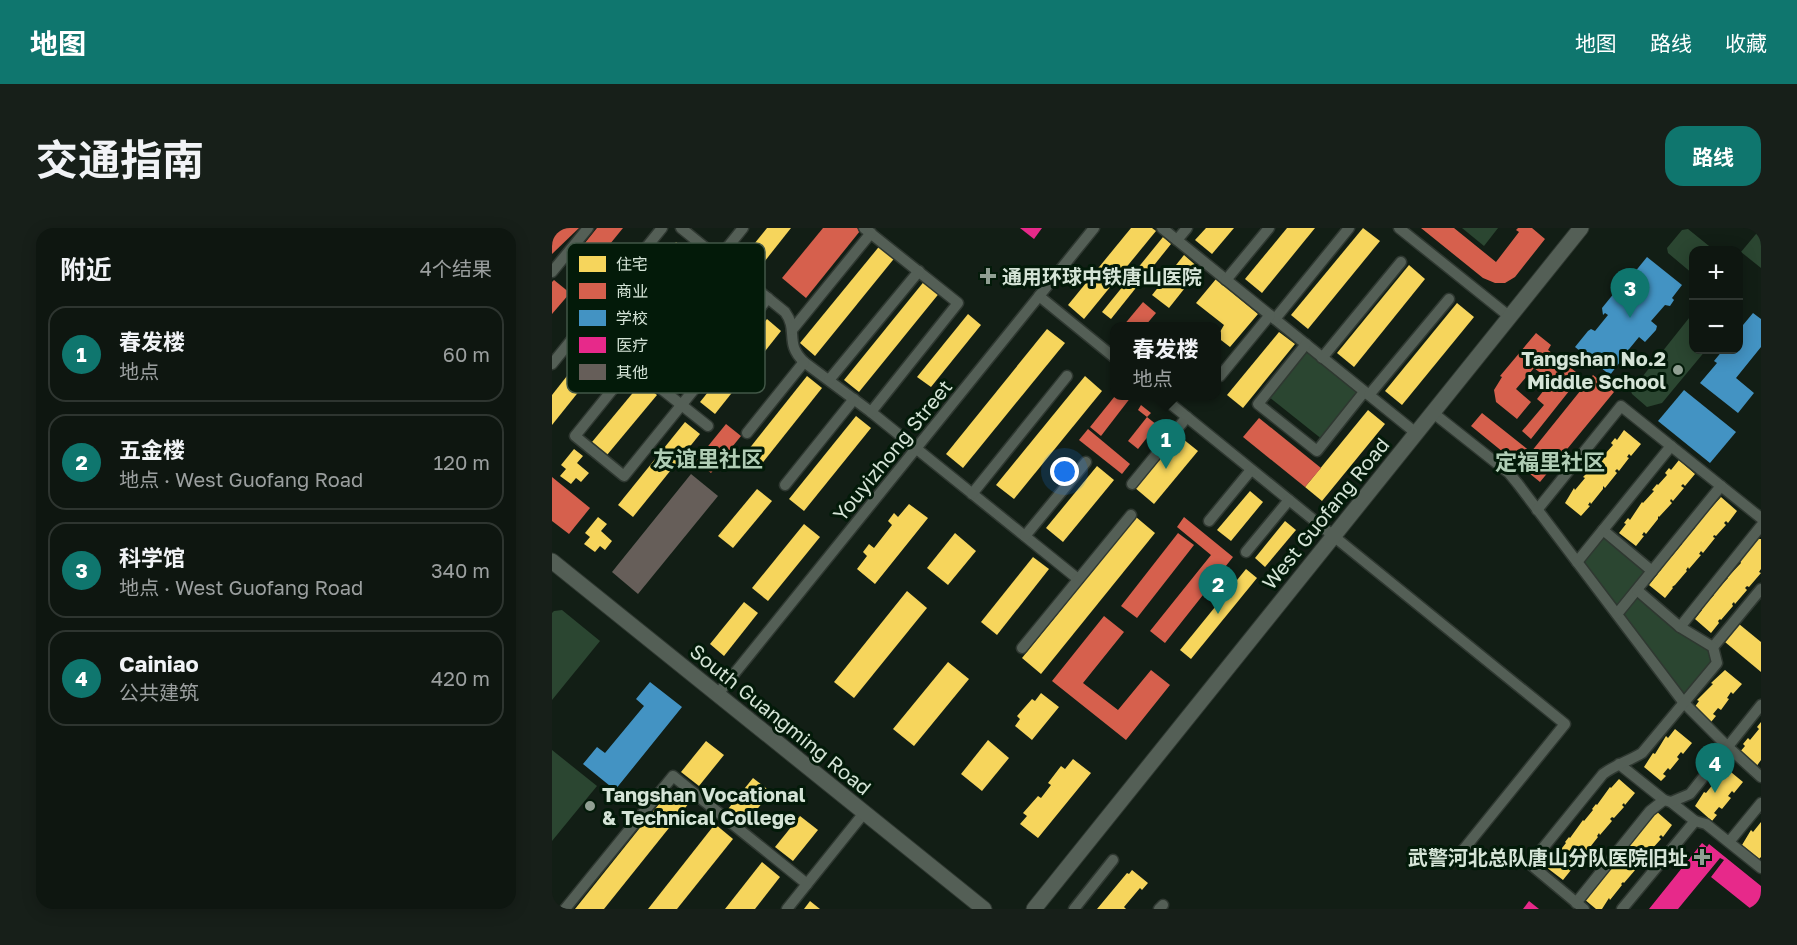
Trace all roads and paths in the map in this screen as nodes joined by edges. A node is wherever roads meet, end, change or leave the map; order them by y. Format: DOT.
graph roads {
  1 [pos="588,228"];
  2 [pos="662,228"];
  3 [pos="681,228"];
  4 [pos="743,228"];
  5 [pos="1094,228"];
  6 [pos="1162,228"];
  7 [pos="1187,228"];
  8 [pos="1269,228"];
  9 [pos="1349,228"];
  10 [pos="1399,228"];
  11 [pos="1581,228"];
  12 [pos="867,230"];
  13 [pos="1178,240"];
  14 [pos="576,243"];
  15 [pos="650,243"];
  16 [pos="699,243"];
  17 [pos="731,243"];
  18 [pos="567,254"];
  19 [pos="1401,262"];
  20 [pos="919,271"];
  21 [pos="552,272"];
  22 [pos="1226,280"];
  23 [pos="765,296"];
  24 [pos="1039,296"];
  25 [pos="768,298"];
  26 [pos="1449,299"];
  27 [pos="765,302"];
  28 [pos="1510,316"];
  29 [pos="1273,317"];
  30 [pos="792,330"];
  31 [pos="1306,344"];
  32 [pos="567,345"];
  33 [pos="1110,354"];
  34 [pos="1322,358"];
  35 [pos="804,362"];
  36 [pos="552,364"];
  37 [pos="1221,375"];
  38 [pos="1067,376"];
  39 [pos="830,380"];
  40 [pos="610,393"];
  41 [pos="666,393"];
  42 [pos="691,393"];
  43 [pos="1367,394"];
  44 [pos="854,399"];
  45 [pos="1166,400"];
  46 [pos="681,405"];
  47 [pos="871,412"];
  48 [pos="1432,412"];
  49 [pos="1187,417"];
  50 [pos="708,426"];
  51 [pos="747,433"];
  52 [pos="1416,433"];
  53 [pos="1671,446"];
  54 [pos="916,449"];
  55 [pos="1086,462"];
  56 [pos="1251,470"];
  57 [pos="1132,484"];
  58 [pos="784,485"];
  59 [pos="1721,486"];
  60 [pos="972,494"];
  61 [pos="1289,500"];
  62 [pos="1537,510"];
  63 [pos="1131,515"];
  64 [pos="1761,519"];
  65 [pos="1209,521"];
  66 [pos="1761,526"];
  67 [pos="1603,530"];
  68 [pos="1025,536"];
  69 [pos="1332,536"];
  70 [pos="1246,552"];
  71 [pos="552,561"];
  72 [pos="1577,562"];
  73 [pos="1652,570"];
  74 [pos="1078,579"];
  75 [pos="1761,589"];
  76 [pos="1637,590"];
  77 [pos="1617,614"];
  78 [pos="1680,627"];
  79 [pos="1713,646"];
  80 [pos="1022,648"];
  81 [pos="717,695"];
  82 [pos="1684,703"];
  83 [pos="1761,705"];
  84 [pos="1728,747"];
  85 [pos="1619,764"];
  86 [pos="1761,777"];
  87 [pos="1668,801"];
  88 [pos="1761,803"];
  89 [pos="864,813"];
  90 [pos="1695,821"];
  91 [pos="1729,842"];
  92 [pos="1113,860"];
  93 [pos="1455,860"];
  94 [pos="1761,868"];
  95 [pos="807,884"];
  96 [pos="1580,906"];
  97 [pos="565,909"];
  98 [pos="787,909"];
  99 [pos="984,909"];
  100 [pos="1034,909"];
  101 [pos="1074,909"];
  102 [pos="1622,909"];
  1 -- 14 [label="street"];
  2 -- 15 [label="street"];
  3 -- 16 [label="street"];
  4 -- 17 [label="street"];
  5 -- 24 [label="street, Youyizhong Street"];
  6 -- 13 [label="street"];
  7 -- 13 [label="street"];
  8 -- 22 [label="street"];
  9 -- 29 [label="street"];
  10 -- 28 [label="street"];
  11 -- 28 [label="street, West Guofang Road"];
  12 -- 20 [label="street"];
  12 -- 30 [label="street"];
  13 -- 22 [label="street"];
  18 -- 21 [label="street"];
  19 -- 34 [label="street"];
  20 -- 39 [label="street"];
  20 -- 47 [label="street"];
  22 -- 29 [label="street"];
  23 -- 25 [label="street"];
  24 -- 33 [label="street"];
  24 -- 54 [label="street, Youyizhong Street"];
  25 -- 27 [label="street"];
  25 -- 30 [label="street"];
  26 -- 43 [label="street"];
  28 -- 48 [label="street, West Guofang Road"];
  29 -- 31 [label="street"];
  29 -- 37 [label="street"];
  30 -- 35 [label="street"];
  31 -- 34 [label="street"];
  31 -- 43 [label="street"];
  32 -- 36 [label="street"];
  34 -- 43 [label="street"];
  35 -- 39 [label="street"];
  35 -- 51 [label="street"];
  38 -- 60 [label="street"];
  39 -- 44 [label="street"];
  40 -- 46 [label="street"];
  41 -- 46 [label="street"];
  42 -- 46 [label="street"];
  43 -- 52 [label="street"];
  44 -- 47 [label="street"];
  44 -- 58 [label="street"];
  45 -- 49 [label="street"];
  46 -- 50 [label="street"];
  47 -- 54 [label="street"];
  48 -- 52 [label="street, West Guofang Road"];
  48 -- 62 [label="street"];
  49 -- 56 [label="street"];
  49 -- 57 [label="street"];
  52 -- 69 [label="street, West Guofang Road"];
  53 -- 59 [label="street"];
  53 -- 62 [label="street"];
  53 -- 67 [label="street"];
  54 -- 60 [label="street"];
  54 -- 81 [label="street, Youyizhong Street"];
  55 -- 68 [label="street"];
  56 -- 61 [label="street"];
  56 -- 65 [label="street"];
  59 -- 64 [label="street"];
  59 -- 73 [label="street"];
  60 -- 68 [label="street"];
  61 -- 69 [label="street"];
  61 -- 70 [label="street"];
  62 -- 72 [label="street"];
  63 -- 74 [label="street"];
  66 -- 78 [label="street"];
  67 -- 72 [label="street"];
  67 -- 73 [label="street"];
  68 -- 74 [label="street"];
  69 -- 93 [label="street"];
  69 -- 100 [label="street, West Guofang Road"];
  71 -- 81 [label="street, South Guangming Road"];
  72 -- 77 [label="street"];
  73 -- 76 [label="street"];
  74 -- 80 [label="street"];
  75 -- 79 [label="street"];
  76 -- 77 [label="street"];
  76 -- 78 [label="street"];
  77 -- 82 [label="street"];
  78 -- 79 [label="street"];
  79 -- 82 [label="street"];
  81 -- 89 [label="street, South Guangming Road"];
  82 -- 84 [label="street"];
  82 -- 85 [label="street"];
  83 -- 84 [label="street"];
  84 -- 86 [label="street"];
  84 -- 87 [label="street"];
  85 -- 87 [label="street"];
  85 -- 96 [label="street"];
  87 -- 90 [label="street"];
  87 -- 96 [label="street"];
  88 -- 91 [label="street"];
  89 -- 95 [label="street"];
  89 -- 99 [label="street, South Guangming Road"];
  90 -- 91 [label="street"];
  90 -- 102 [label="street"];
  91 -- 94 [label="street"];
  92 -- 101 [label="street"];
  95 -- 97 [label="street"];
  95 -- 98 [label="street"];
}
